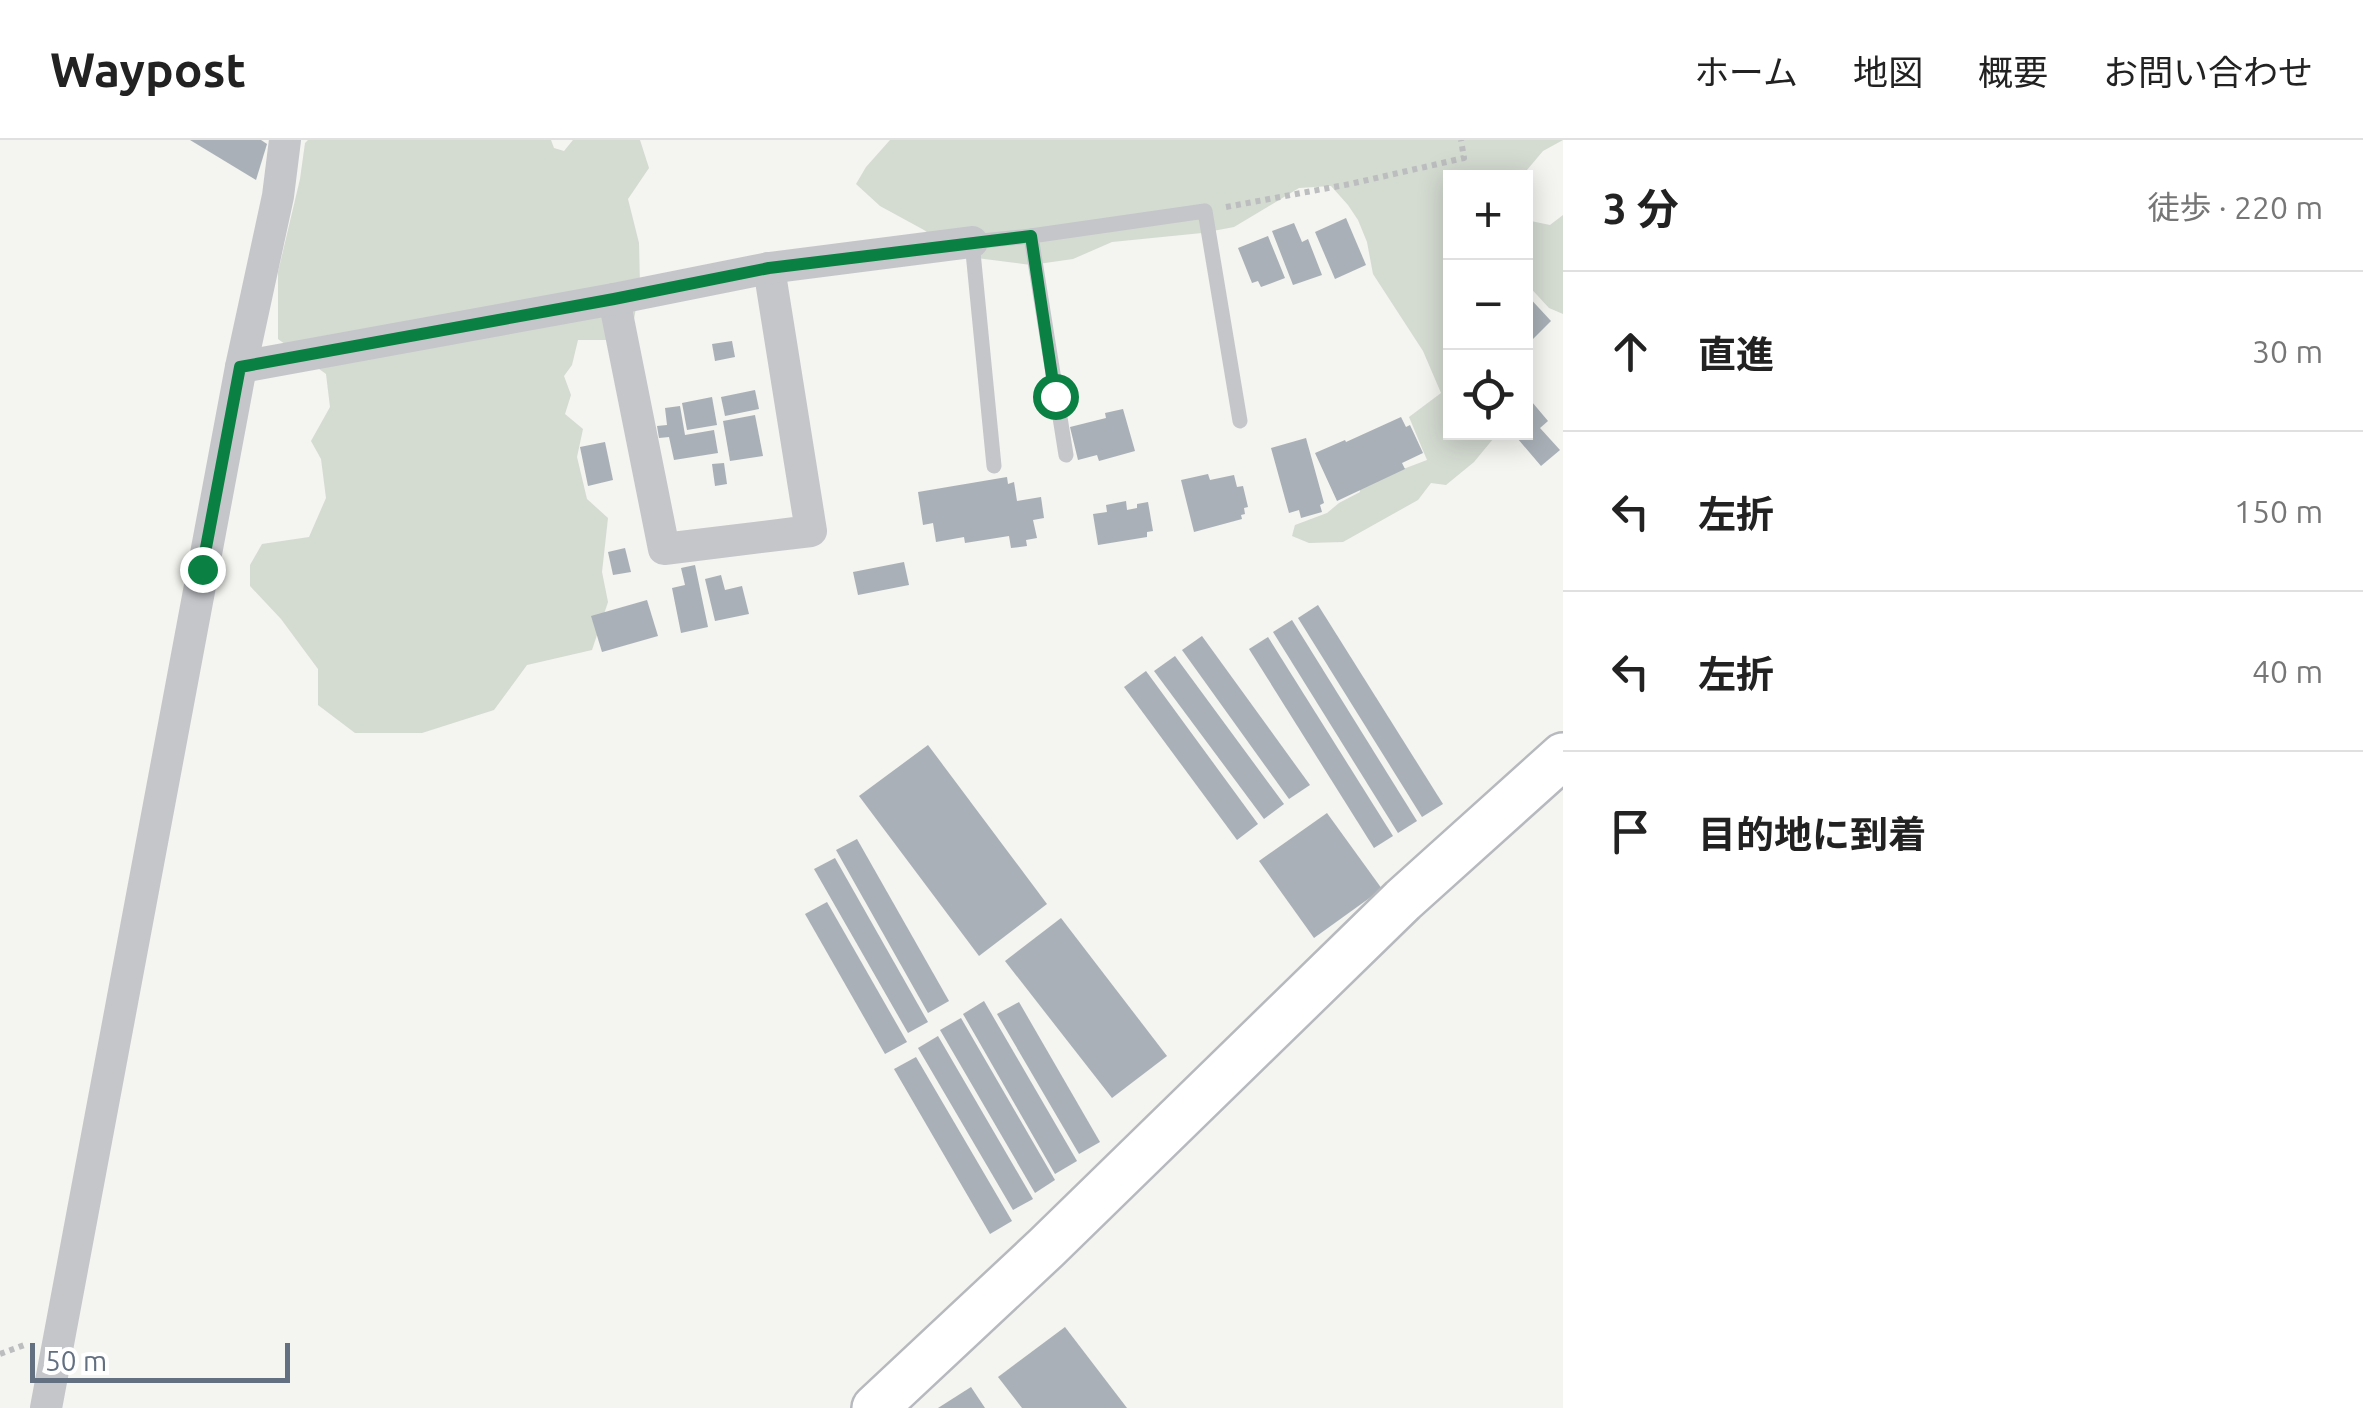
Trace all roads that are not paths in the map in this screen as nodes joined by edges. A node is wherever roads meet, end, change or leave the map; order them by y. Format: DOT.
graph roads {
  1 [pos="286,140"];
  2 [pos="1031,236"];
  3 [pos="972,242"];
  4 [pos="769,268"];
  5 [pos="614,299"];
  6 [pos="240,367"];
  7 [pos="1240,421"];
  8 [pos="1066,455"];
  9 [pos="994,466"];
  10 [pos="1563,756"];
  11 [pos="46,1408"];
  12 [pos="875,1408"];
  1 -- 6 [label="street"];
  2 -- 3 [label="lane"];
  2 -- 7 [label="lane"];
  2 -- 8 [label="lane"];
  3 -- 4 [label="street"];
  3 -- 9 [label="lane"];
  4 -- 5 [label="street"];
  4 -- 5 [label="street"];
  5 -- 6 [label="street"];
  6 -- 11 [label="street"];
  10 -- 12 [label="street"];
}
